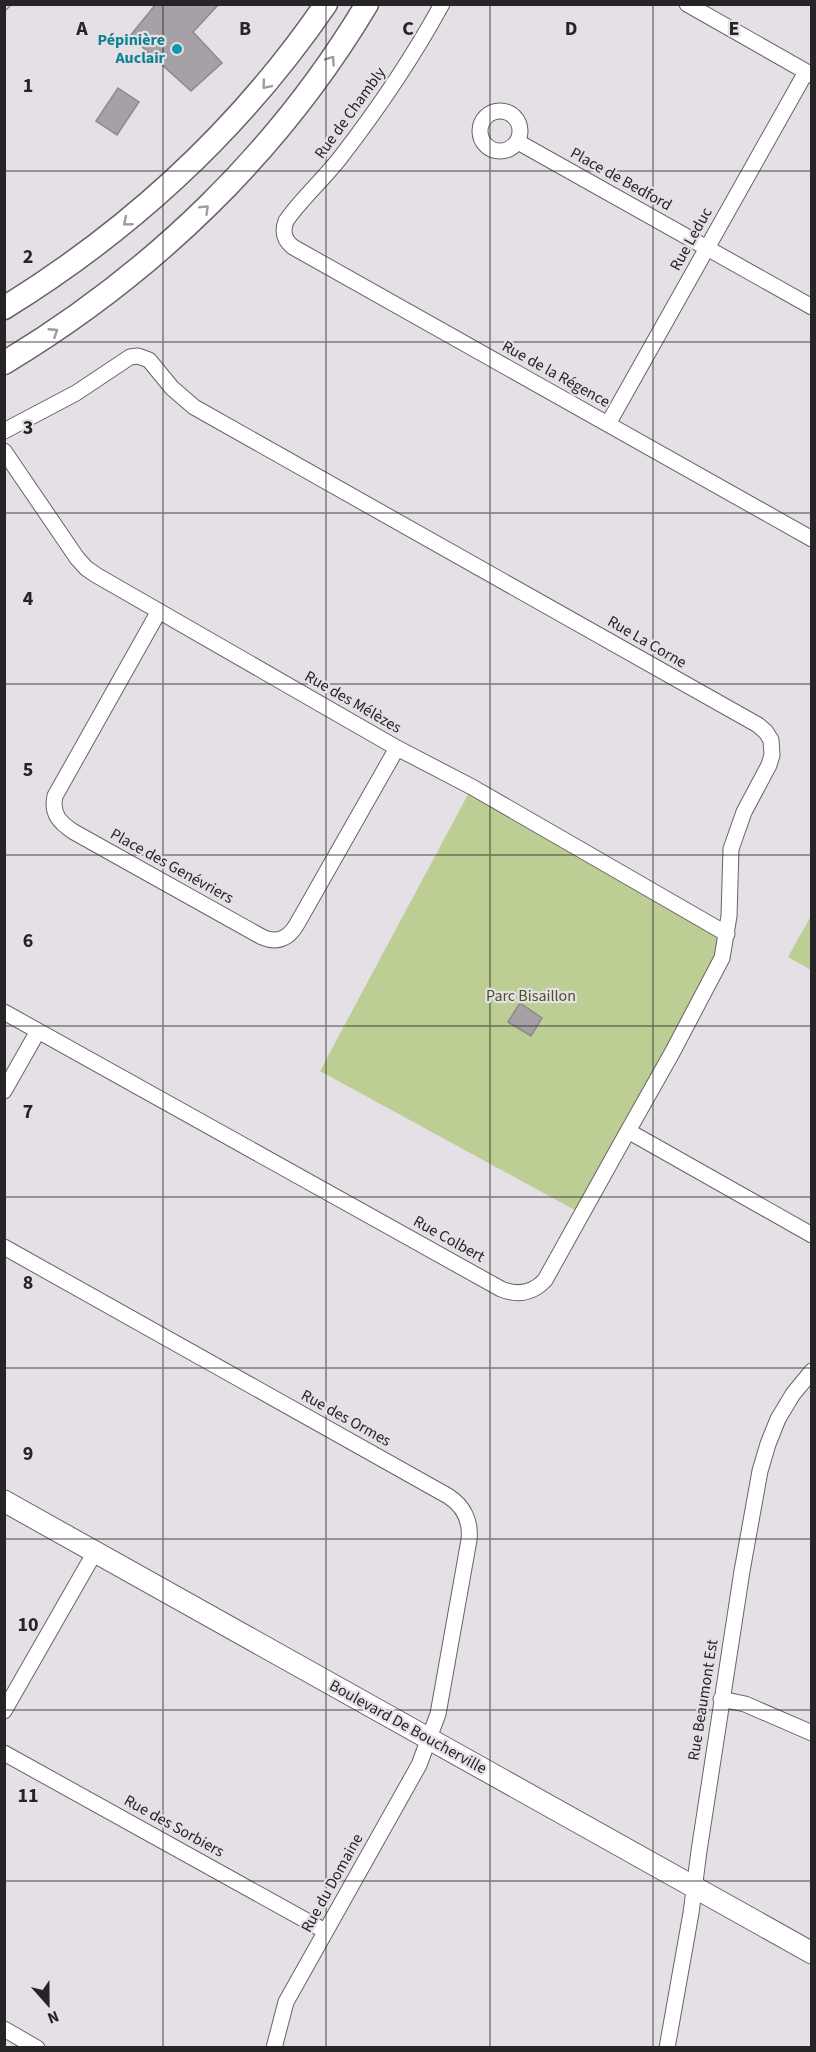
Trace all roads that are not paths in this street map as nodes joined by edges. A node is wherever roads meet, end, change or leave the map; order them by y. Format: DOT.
graph roads {
  1 [pos="326,4"];
  2 [pos="367,4"];
  3 [pos="442,4"];
  4 [pos="687,4"];
  5 [pos="809,73"];
  6 [pos="518,142"];
  7 [pos="285,238"];
  8 [pos="707,248"];
  9 [pos="812,307"];
  10 [pos="4,308"];
  11 [pos="4,363"];
  12 [pos="608,424"];
  13 [pos="4,431"];
  14 [pos="4,451"];
  15 [pos="812,539"];
  16 [pos="159,611"];
  17 [pos="397,748"];
  18 [pos="727,934"];
  19 [pos="4,1012"];
  20 [pos="38,1031"];
  21 [pos="4,1091"];
  22 [pos="628,1131"];
  23 [pos="812,1235"];
  24 [pos="4,1247"];
  25 [pos="812,1371"];
  26 [pos="4,1501"];
  27 [pos="95,1552"];
  28 [pos="721,1699"];
  29 [pos="4,1711"];
  30 [pos="812,1734"];
  31 [pos="429,1739"];
  32 [pos="4,1754"];
  33 [pos="695,1888"];
  34 [pos="325,1931"];
  35 [pos="812,1953"];
  36 [pos="4,2029"];
  37 [pos="37,2048"];
  38 [pos="274,2048"];
  39 [pos="667,2048"];
  1 -- 10 [label="main road, one-way"];
  11 -- 2 [label="main road, one-way"];
  3 -- 7 [label="street, Rue de Chambly"];
  4 -- 5 [label="street"];
  5 -- 8 [label="street, Rue Leduc"];
  6 -- 8 [label="street, Place de Bedford"];
  7 -- 12 [label="street, Rue de la Régence"];
  8 -- 9 [label="street, Place de Bedford"];
  8 -- 12 [label="street, Rue Leduc"];
  12 -- 15 [label="street, Rue de la Régence"];
  13 -- 18 [label="street, Rue La Corne"];
  14 -- 16 [label="street, Rue des Mélèzes"];
  16 -- 17 [label="street, Rue des Mélèzes"];
  16 -- 17 [label="street, Place des Genévriers"];
  17 -- 18 [label="street, Rue des Mélèzes"];
  18 -- 22 [label="street, Rue La Corne"];
  19 -- 20 [label="street, Rue Colbert"];
  20 -- 21 [label="street"];
  20 -- 22 [label="street, Rue Colbert"];
  22 -- 23 [label="street"];
  24 -- 31 [label="street, Rue des Ormes"];
  25 -- 28 [label="street, Rue Beaumont Est"];
  26 -- 27 [label="street, Boulevard De Boucherville"];
  27 -- 29 [label="street"];
  27 -- 31 [label="street, Boulevard De Boucherville"];
  28 -- 30 [label="street"];
  28 -- 33 [label="street, Rue Beaumont Est"];
  31 -- 33 [label="street, Boulevard De Boucherville"];
  31 -- 34 [label="street, Rue du Domaine"];
  32 -- 34 [label="street, Rue des Sorbiers"];
  33 -- 35 [label="street, Boulevard De Boucherville"];
  33 -- 39 [label="street, Rue Beaumont Est"];
  34 -- 38 [label="street, Rue du Domaine"];
  36 -- 37 [label="street"];
}
